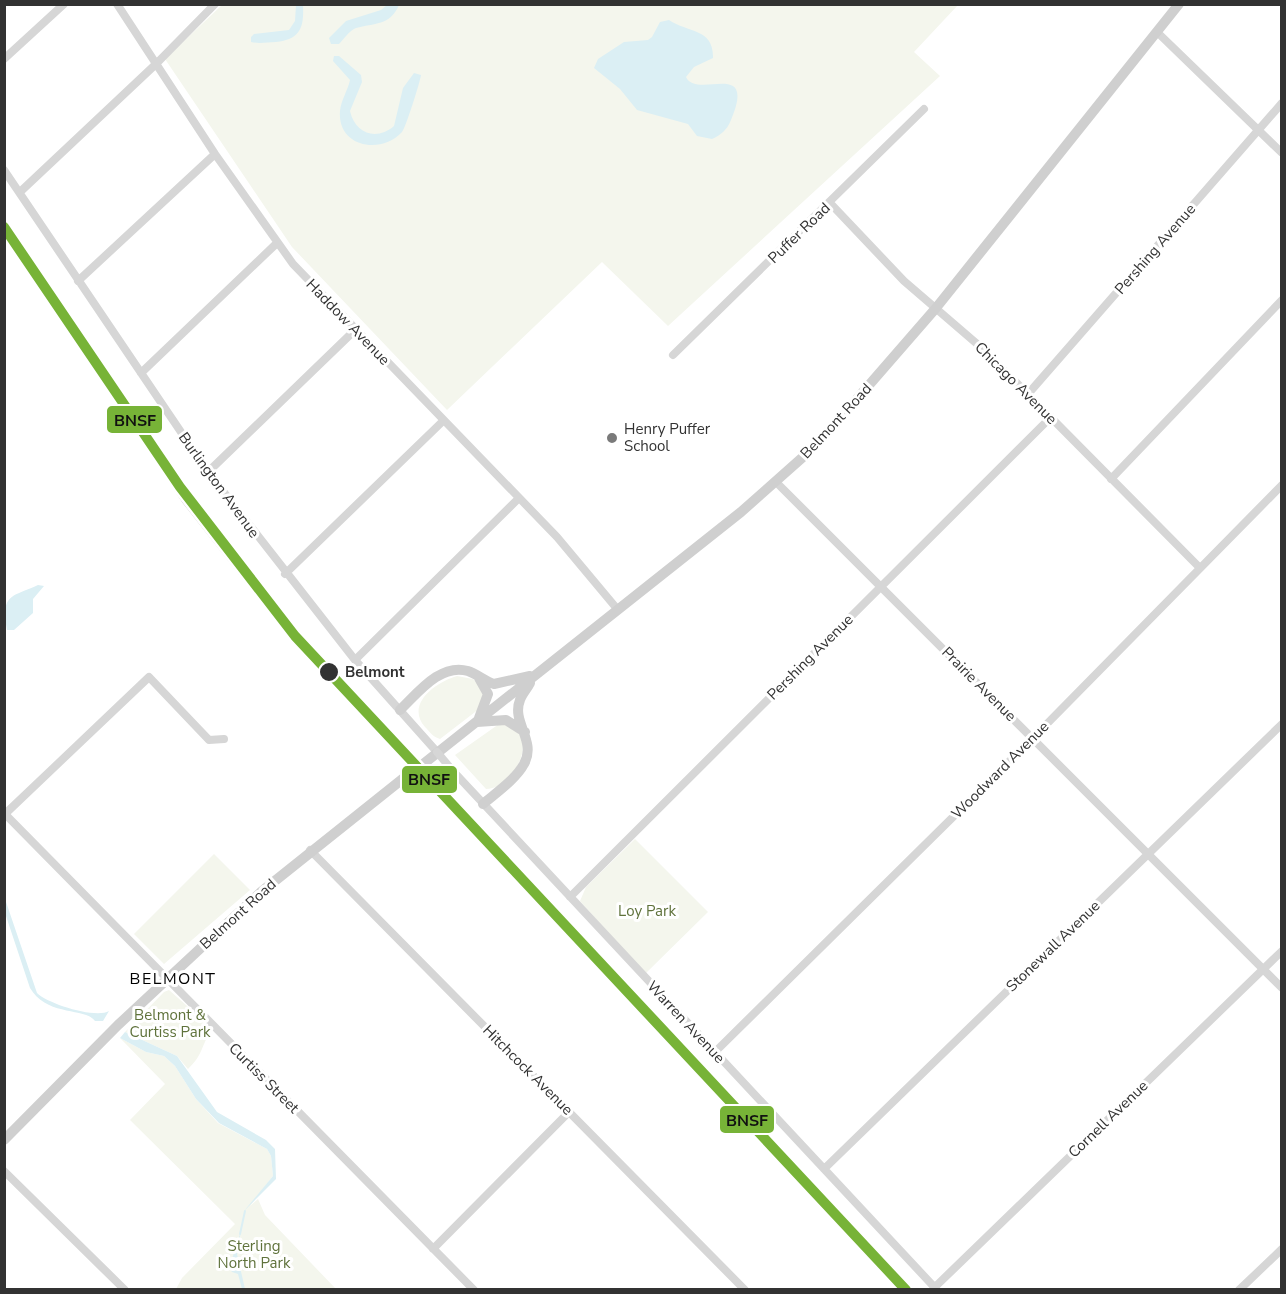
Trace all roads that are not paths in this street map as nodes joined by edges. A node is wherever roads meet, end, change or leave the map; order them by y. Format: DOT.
graph roads {
  1 [pos="64,4"];
  2 [pos="117,4"];
  3 [pos="215,4"];
  4 [pos="1179,4"];
  5 [pos="1157,32"];
  6 [pos="4,59"];
  7 [pos="156,64"];
  8 [pos="1281,103"];
  9 [pos="924,109"];
  10 [pos="1258,129"];
  11 [pos="1281,153"];
  12 [pos="215,154"];
  13 [pos="4,170"];
  14 [pos="20,192"];
  15 [pos="830,203"];
  16 [pos="277,243"];
  17 [pos="78,281"];
  18 [pos="1281,300"];
  19 [pos="936,308"];
  20 [pos="355,330"];
  21 [pos="673,355"];
  22 [pos="141,373"];
  23 [pos="1028,394"];
  24 [pos="1051,417"];
  25 [pos="443,421"];
  26 [pos="207,472"];
  27 [pos="1111,478"];
  28 [pos="777,483"];
  29 [pos="1281,485"];
  30 [pos="519,498"];
  31 [pos="1199,567"];
  32 [pos="285,574"];
  33 [pos="881,587"];
  34 [pos="618,610"];
  35 [pos="355,660"];
  36 [pos="477,675"];
  37 [pos="535,675"];
  38 [pos="400,710"];
  39 [pos="477,722"];
  40 [pos="1281,724"];
  41 [pos="525,732"];
  42 [pos="1033,738"];
  43 [pos="224,739"];
  44 [pos="437,752"];
  45 [pos="422,765"];
  46 [pos="405,777"];
  47 [pos="483,804"];
  48 [pos="5,814"];
  49 [pos="310,850"];
  50 [pos="1148,853"];
  51 [pos="570,897"];
  52 [pos="1281,951"];
  53 [pos="1263,969"];
  54 [pos="167,979"];
  55 [pos="1281,988"];
  56 [pos="715,1052"];
  57 [pos="569,1112"];
  58 [pos="4,1140"];
  59 [pos="824,1169"];
  60 [pos="4,1171"];
  61 [pos="433,1249"];
  62 [pos="1281,1249"];
  63 [pos="936,1288"];
  64 [pos="125,1290"];
  65 [pos="474,1290"];
  66 [pos="745,1290"];
  67 [pos="1239,1290"];
  1 -- 6 [label="street"];
  2 -- 7 [label="street, Haddow Avenue"];
  3 -- 7 [label="street"];
  4 -- 5 [label="main road, Belmont Road"];
  5 -- 10 [label="street"];
  5 -- 19 [label="main road, Belmont Road"];
  7 -- 12 [label="street, Haddow Avenue"];
  7 -- 14 [label="street"];
  8 -- 10 [label="street, Pershing Avenue"];
  9 -- 15 [label="street, Puffer Road"];
  10 -- 11 [label="street"];
  10 -- 23 [label="street, Pershing Avenue"];
  12 -- 16 [label="street, Haddow Avenue"];
  12 -- 17 [label="street"];
  13 -- 14 [label="street, Burlington Avenue"];
  14 -- 17 [label="street, Burlington Avenue"];
  15 -- 19 [label="street, Chicago Avenue"];
  15 -- 21 [label="street, Puffer Road"];
  16 -- 20 [label="street, Haddow Avenue"];
  16 -- 22 [label="street"];
  17 -- 22 [label="street, Burlington Avenue"];
  18 -- 27 [label="street"];
  19 -- 23 [label="street, Chicago Avenue"];
  19 -- 28 [label="main road, Belmont Road"];
  20 -- 25 [label="street, Haddow Avenue"];
  20 -- 26 [label="street"];
  22 -- 26 [label="street, Burlington Avenue"];
  23 -- 24 [label="street, Chicago Avenue"];
  24 -- 27 [label="street, Chicago Avenue"];
  24 -- 33 [label="street, Pershing Avenue"];
  25 -- 30 [label="street, Haddow Avenue"];
  25 -- 32 [label="street"];
  26 -- 32 [label="street, Burlington Avenue"];
  27 -- 31 [label="street, Chicago Avenue"];
  28 -- 33 [label="street, Prairie Avenue"];
  28 -- 34 [label="main road, Belmont Road"];
  29 -- 31 [label="street, Woodward Avenue"];
  30 -- 34 [label="street, Haddow Avenue"];
  30 -- 35 [label="street"];
  31 -- 42 [label="street, Woodward Avenue"];
  32 -- 35 [label="street, Burlington Avenue"];
  33 -- 42 [label="street, Prairie Avenue"];
  33 -- 51 [label="street, Pershing Avenue"];
  34 -- 37 [label="main road, Belmont Road"];
  35 -- 38 [label="street, Burlington Avenue"];
  36 -- 37 [label="main road"];
  36 -- 38 [label="main road"];
  36 -- 39 [label="main road"];
  37 -- 39 [label="main road, Belmont Road"];
  37 -- 41 [label="main road"];
  38 -- 44 [label="street, Burlington Avenue"];
  39 -- 41 [label="main road"];
  39 -- 45 [label="main road, Belmont Road"];
  40 -- 50 [label="street, Stonewall Avenue"];
  41 -- 47 [label="main road"];
  42 -- 50 [label="street, Prairie Avenue"];
  42 -- 56 [label="street, Woodward Avenue"];
  43 -- 48 [label="street"];
  44 -- 47 [label="street, Warren Avenue, bridge"];
  46 -- 49 [label="main road, Belmont Road"];
  47 -- 51 [label="street, Warren Avenue"];
  48 -- 54 [label="street, Curtiss Street"];
  49 -- 54 [label="main road, Belmont Road"];
  49 -- 57 [label="street, Hitchcock Avenue"];
  50 -- 53 [label="street, Prairie Avenue"];
  50 -- 59 [label="street, Stonewall Avenue"];
  51 -- 56 [label="street, Warren Avenue"];
  52 -- 53 [label="street, Cornell Avenue"];
  53 -- 55 [label="street, Prairie Avenue"];
  53 -- 63 [label="street, Cornell Avenue"];
  54 -- 58 [label="main road, Belmont Road"];
  54 -- 61 [label="street, Curtiss Street"];
  56 -- 59 [label="street, Warren Avenue"];
  57 -- 61 [label="street"];
  57 -- 66 [label="street, Hitchcock Avenue"];
  59 -- 63 [label="street, Warren Avenue"];
  60 -- 64 [label="street"];
  61 -- 65 [label="street, Curtiss Street"];
  62 -- 67 [label="street"];
}
